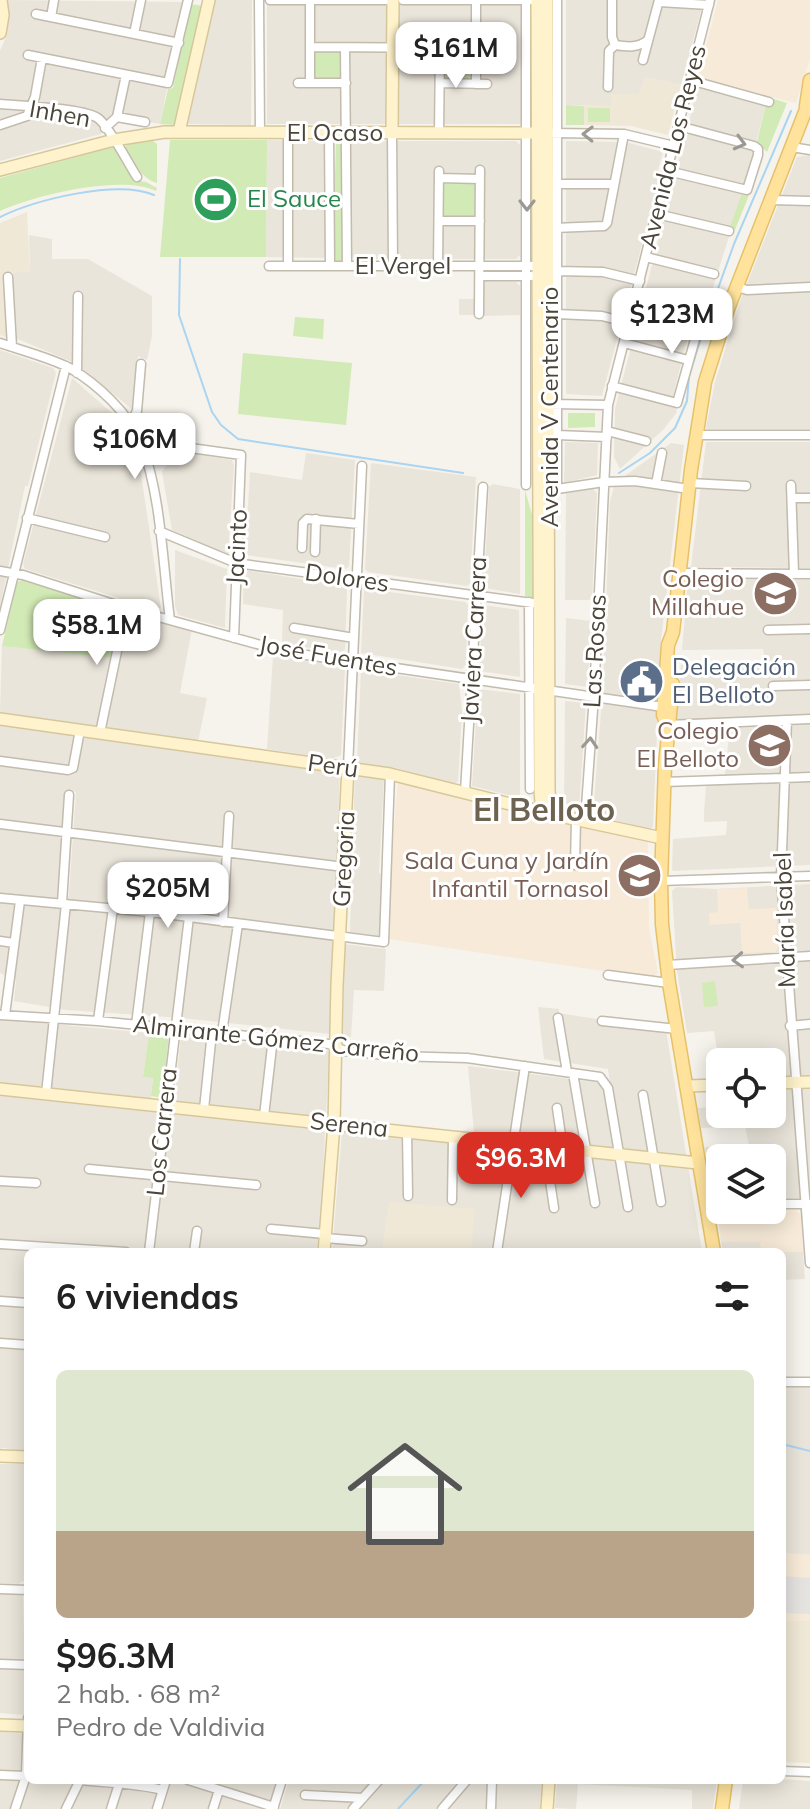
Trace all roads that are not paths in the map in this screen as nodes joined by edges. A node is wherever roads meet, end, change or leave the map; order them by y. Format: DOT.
graph roads {
  1 [pos="1,0"];
  2 [pos="54,0"];
  3 [pos="141,0"];
  4 [pos="188,0"];
  5 [pos="207,0"];
  6 [pos="259,0"];
  7 [pos="270,0"];
  8 [pos="310,0"];
  9 [pos="386,0"];
  10 [pos="393,0"];
  11 [pos="403,0"];
  12 [pos="476,0"];
  13 [pos="526,0"];
  14 [pos="537,0"];
  15 [pos="547,0"];
  16 [pos="557,0"];
  17 [pos="612,0"];
  18 [pos="659,1"];
  19 [pos="709,2"];
  20 [pos="36,14"];
  21 [pos="51,17"];
  22 [pos="0,33"];
  23 [pos="134,34"];
  24 [pos="648,40"];
  25 [pos="179,43"];
  26 [pos="615,45"];
  27 [pos="310,47"];
  28 [pos="345,48"];
  29 [pos="393,48"];
  30 [pos="440,48"];
  31 [pos="476,48"];
  32 [pos="28,55"];
  33 [pos="42,58"];
  34 [pos="643,60"];
  35 [pos="126,75"];
  36 [pos="690,80"];
  37 [pos="810,80"];
  38 [pos="298,83"];
  39 [pos="310,83"];
  40 [pos="346,83"];
  41 [pos="440,83"];
  42 [pos="476,84"];
  43 [pos="487,84"];
  44 [pos="608,87"];
  45 [pos="769,102"];
  46 [pos="0,104"];
  47 [pos="808,104"];
  48 [pos="32,108"];
  49 [pos="117,117"];
  50 [pos="145,122"];
  51 [pos="0,125"];
  52 [pos="679,126"];
  53 [pos="105,128"];
  54 [pos="179,132"];
  55 [pos="288,132"];
  56 [pos="260,133"];
  57 [pos="329,133"];
  58 [pos="347,133"];
  59 [pos="392,133"];
  60 [pos="439,133"];
  61 [pos="542,133"];
  62 [pos="624,134"];
  63 [pos="114,140"];
  64 [pos="674,146"];
  65 [pos="792,147"];
  66 [pos="810,150"];
  67 [pos="0,170"];
  68 [pos="668,171"];
  69 [pos="137,177"];
  70 [pos="557,184"];
  71 [pos="613,184"];
  72 [pos="771,200"];
  73 [pos="810,201"];
  74 [pos="657,214"];
  75 [pos="439,221"];
  76 [pos="480,221"];
  77 [pos="553,228"];
  78 [pos="729,231"];
  79 [pos="646,257"];
  80 [pos="269,266"];
  81 [pos="288,266"];
  82 [pos="330,266"];
  83 [pos="347,266"];
  84 [pos="393,266"];
  85 [pos="438,266"];
  86 [pos="480,271"];
  87 [pos="532,271"];
  88 [pos="557,271"];
  89 [pos="714,274"];
  90 [pos="8,277"];
  91 [pos="640,281"];
  92 [pos="737,287"];
  93 [pos="810,287"];
  94 [pos="78,296"];
  95 [pos="635,300"];
  96 [pos="479,314"];
  97 [pos="557,314"];
  98 [pos="629,323"];
  99 [pos="0,343"];
  100 [pos="624,343"];
  101 [pos="12,347"];
  102 [pos="688,360"];
  103 [pos="141,364"];
  104 [pos="66,366"];
  105 [pos="77,373"];
  106 [pos="538,381"];
  107 [pos="612,386"];
  108 [pos="554,404"];
  109 [pos="608,405"];
  110 [pos="130,424"];
  111 [pos="607,434"];
  112 [pos="557,435"];
  113 [pos="696,435"];
  114 [pos="810,435"];
  115 [pos="140,441"];
  116 [pos="646,441"];
  117 [pos="662,453"];
  118 [pos="362,466"];
  119 [pos="604,482"];
  120 [pos="656,484"];
  121 [pos="526,485"];
  122 [pos="791,485"];
  123 [pos="690,486"];
  124 [pos="746,486"];
  125 [pos="483,487"];
  126 [pos="792,498"];
  127 [pos="810,498"];
  128 [pos="27,518"];
  129 [pos="316,519"];
  130 [pos="359,524"];
  131 [pos="159,531"];
  132 [pos="105,537"];
  133 [pos="302,548"];
  134 [pos="315,552"];
  135 [pos="236,563"];
  136 [pos="0,571"];
  137 [pos="14,573"];
  138 [pos="679,573"];
  139 [pos="794,574"];
  140 [pos="810,574"];
  141 [pos="356,580"];
  142 [pos="476,595"];
  143 [pos="535,603"];
  144 [pos="126,608"];
  145 [pos="170,620"];
  146 [pos="294,628"];
  147 [pos="810,629"];
  148 [pos="0,630"];
  149 [pos="768,630"];
  150 [pos="234,638"];
  151 [pos="354,638"];
  152 [pos="353,663"];
  153 [pos="471,679"];
  154 [pos="810,685"];
  155 [pos="773,686"];
  156 [pos="540,689"];
  157 [pos="594,696"];
  158 [pos="667,716"];
  159 [pos="0,719"];
  160 [pos="810,719"];
  161 [pos="787,720"];
  162 [pos="80,730"];
  163 [pos="100,733"];
  164 [pos="0,761"];
  165 [pos="348,767"];
  166 [pos="390,774"];
  167 [pos="810,777"];
  168 [pos="785,778"];
  169 [pos="664,782"];
  170 [pos="535,791"];
  171 [pos="465,792"];
  172 [pos="69,795"];
  173 [pos="526,808"];
  174 [pos="549,813"];
  175 [pos="229,816"];
  176 [pos="580,820"];
  177 [pos="0,824"];
  178 [pos="67,833"];
  179 [pos="662,838"];
  180 [pos="227,851"];
  181 [pos="575,865"];
  182 [pos="344,867"];
  183 [pos="810,876"];
  184 [pos="781,878"];
  185 [pos="661,881"];
  186 [pos="0,898"];
  187 [pos="20,901"];
  188 [pos="64,903"];
  189 [pos="113,908"];
  190 [pos="150,912"];
  191 [pos="189,917"];
  192 [pos="223,922"];
  193 [pos="238,924"];
  194 [pos="340,937"];
  195 [pos="0,941"];
  196 [pos="14,943"];
  197 [pos="810,956"];
  198 [pos="786,958"];
  199 [pos="667,965"];
  200 [pos="608,975"];
  201 [pos="4,983"];
  202 [pos="669,983"];
  203 [pos="3,1015"];
  204 [pos="558,1018"];
  205 [pos="54,1019"];
  206 [pos="98,1021"];
  207 [pos="602,1021"];
  208 [pos="810,1024"];
  209 [pos="136,1025"];
  210 [pos="790,1026"];
  211 [pos="174,1029"];
  212 [pos="677,1029"];
  213 [pos="217,1033"];
  214 [pos="273,1038"];
  215 [pos="336,1046"];
  216 [pos="525,1066"];
  217 [pos="570,1072"];
  218 [pos="786,1082"];
  219 [pos="796,1082"];
  220 [pos="810,1082"];
  221 [pos="706,1085"];
  222 [pos="686,1086"];
  223 [pos="0,1089"];
  224 [pos="46,1094"];
  225 [pos="643,1095"];
  226 [pos="166,1105"];
  227 [pos="557,1108"];
  228 [pos="204,1109"];
  229 [pos="264,1116"];
  230 [pos="334,1124"];
  231 [pos="407,1132"];
  232 [pos="453,1137"];
  233 [pos="514,1144"];
  234 [pos="806,1145"];
  235 [pos="545,1147"];
  236 [pos="563,1149"];
  237 [pos="585,1152"];
  238 [pos="620,1156"];
  239 [pos="655,1159"];
  240 [pos="698,1163"];
  241 [pos="89,1169"];
  242 [pos="157,1175"];
  243 [pos="0,1181"];
  244 [pos="36,1183"];
  245 [pos="256,1185"];
  246 [pos="706,1187"];
  247 [pos="408,1196"];
  248 [pos="452,1200"];
  249 [pos="661,1202"];
  250 [pos="595,1203"];
  251 [pos="786,1204"];
  252 [pos="808,1204"];
  253 [pos="628,1207"];
  254 [pos="554,1208"];
  255 [pos="713,1224"];
  256 [pos="271,1229"];
  257 [pos="197,1231"];
  258 [pos="325,1236"];
  259 [pos="362,1241"];
  260 [pos="0,1244"];
  261 [pos="33,1248"];
  262 [pos="149,1248"];
  263 [pos="195,1248"];
  264 [pos="324,1248"];
  265 [pos="498,1248"];
  266 [pos="714,1248"];
  267 [pos="810,1263"];
  268 [pos="0,1301"];
  269 [pos="24,1303"];
  270 [pos="0,1343"];
  271 [pos="24,1345"];
  272 [pos="786,1382"];
  273 [pos="810,1382"];
  274 [pos="0,1456"];
  275 [pos="24,1457"];
  276 [pos="0,1589"];
  277 [pos="24,1590"];
  278 [pos="0,1664"];
  279 [pos="24,1665"];
  280 [pos="0,1725"];
  281 [pos="24,1726"];
  282 [pos="786,1771"];
  283 [pos="810,1772"];
  284 [pos="0,1775"];
  285 [pos="24,1776"];
  286 [pos="24,1782"];
  287 [pos="78,1784"];
  288 [pos="119,1784"];
  289 [pos="139,1784"];
  290 [pos="165,1784"];
  291 [pos="200,1784"];
  292 [pos="281,1784"];
  293 [pos="375,1784"];
  294 [pos="464,1784"];
  295 [pos="492,1784"];
  296 [pos="549,1784"];
  297 [pos="725,1784"];
  298 [pos="163,1790"];
  299 [pos="219,1790"];
  300 [pos="305,1795"];
  301 [pos="363,1798"];
  302 [pos="274,1808"];
  303 [pos="15,1809"];
  304 [pos="66,1809"];
  305 [pos="111,1809"];
  306 [pos="157,1809"];
  307 [pos="213,1809"];
  308 [pos="353,1809"];
  309 [pos="442,1809"];
  310 [pos="491,1809"];
  311 [pos="547,1809"];
  312 [pos="722,1809"];
  1 -- 22 [label="street"];
  2 -- 21 [label="street"];
  3 -- 23 [label="street"];
  4 -- 25 [label="street"];
  5 -- 54 [label="street"];
  6 -- 56 [label="street"];
  7 -- 8 [label="street"];
  8 -- 9 [label="street"];
  8 -- 27 [label="street"];
  10 -- 29 [label="street"];
  11 -- 12 [label="street"];
  12 -- 13 [label="street"];
  12 -- 31 [label="street"];
  13 -- 14 [label="street"];
  13 -- 61 [label="street"];
  14 -- 61 [label="street, Avenida V Centenario"];
  15 -- 61 [label="street, Avenida V Centenario"];
  16 -- 61 [label="street"];
  17 -- 26 [label="street"];
  18 -- 19 [label="street"];
  18 -- 24 [label="street"];
  19 -- 36 [label="street, Avenida Los Reyes"];
  20 -- 21 [label="street"];
  21 -- 23 [label="street"];
  23 -- 25 [label="street"];
  24 -- 26 [label="street"];
  24 -- 34 [label="street"];
  25 -- 35 [label="street"];
  26 -- 44 [label="street"];
  27 -- 28 [label="street"];
  27 -- 39 [label="street"];
  28 -- 29 [label="street"];
  28 -- 40 [label="street"];
  29 -- 30 [label="street"];
  29 -- 59 [label="street"];
  30 -- 31 [label="street"];
  30 -- 41 [label="street"];
  31 -- 42 [label="street"];
  32 -- 33 [label="street"];
  33 -- 35 [label="street"];
  33 -- 48 [label="street"];
  35 -- 49 [label="street"];
  36 -- 45 [label="street"];
  36 -- 52 [label="street, Avenida Los Reyes"];
  37 -- 47 [label="main road"];
  38 -- 39 [label="street"];
  39 -- 40 [label="street"];
  40 -- 58 [label="street"];
  41 -- 42 [label="street"];
  41 -- 60 [label="street"];
  42 -- 43 [label="street"];
  46 -- 48 [label="street, Inhen"];
  47 -- 65 [label="main road"];
  48 -- 51 [label="street"];
  48 -- 53 [label="street, Inhen"];
  49 -- 50 [label="street"];
  49 -- 53 [label="street"];
  52 -- 64 [label="street, Avenida Los Reyes"];
  52 -- 68 [label="street, one-way"];
  53 -- 63 [label="street, Inhen"];
  54 -- 56 [label="street, El Ocaso"];
  54 -- 63 [label="street, El Ocaso"];
  55 -- 56 [label="street, El Ocaso"];
  55 -- 57 [label="street, El Ocaso"];
  55 -- 81 [label="street"];
  57 -- 58 [label="street, El Ocaso"];
  57 -- 82 [label="street"];
  58 -- 59 [label="street, El Ocaso"];
  58 -- 83 [label="street"];
  59 -- 60 [label="street, El Ocaso"];
  59 -- 84 [label="street"];
  60 -- 61 [label="street, El Ocaso"];
  62 -- 61 [label="street, El Ocaso, one-way"];
  61 -- 70 [label="street"];
  61 -- 77 [label="street, Avenida V Centenario"];
  61 -- 87 [label="street, Avenida V Centenario, one-way"];
  62 -- 64 [label="street, El Ocaso"];
  62 -- 71 [label="street"];
  63 -- 67 [label="street, El Ocaso"];
  63 -- 69 [label="street, Inhen"];
  64 -- 68 [label="street, Avenida Los Reyes"];
  65 -- 66 [label="street"];
  65 -- 72 [label="main road"];
  68 -- 74 [label="street, Avenida Los Reyes"];
  70 -- 71 [label="street"];
  70 -- 77 [label="street"];
  71 -- 77 [label="street"];
  72 -- 73 [label="street"];
  72 -- 92 [label="main road"];
  74 -- 78 [label="street"];
  74 -- 79 [label="street, Avenida Los Reyes"];
  75 -- 76 [label="street"];
  75 -- 76 [label="street"];
  75 -- 85 [label="street"];
  76 -- 86 [label="street"];
  77 -- 88 [label="street"];
  77 -- 108 [label="street, Avenida V Centenario"];
  79 -- 89 [label="street"];
  79 -- 91 [label="street, Avenida Los Reyes"];
  80 -- 81 [label="street, El Vergel"];
  81 -- 82 [label="street, El Vergel"];
  82 -- 83 [label="street, El Vergel"];
  83 -- 84 [label="street, El Vergel"];
  84 -- 85 [label="street, El Vergel"];
  85 -- 86 [label="street, El Vergel"];
  86 -- 87 [label="street, El Vergel"];
  86 -- 96 [label="street"];
  87 -- 106 [label="street, Avenida V Centenario"];
  87 -- 121 [label="street"];
  88 -- 91 [label="street"];
  88 -- 97 [label="street"];
  90 -- 101 [label="street"];
  91 -- 95 [label="street, Avenida Los Reyes"];
  92 -- 93 [label="street"];
  92 -- 113 [label="main road"];
  94 -- 105 [label="street"];
  95 -- 98 [label="street, Avenida Los Reyes"];
  95 -- 102 [label="street"];
  97 -- 98 [label="street"];
  97 -- 108 [label="street"];
  98 -- 100 [label="street, Avenida Los Reyes"];
  99 -- 101 [label="street"];
  100 -- 102 [label="street"];
  100 -- 107 [label="street, Avenida Los Reyes"];
  101 -- 104 [label="street"];
  102 -- 107 [label="street"];
  103 -- 110 [label="street"];
  104 -- 105 [label="street"];
  104 -- 128 [label="street"];
  105 -- 110 [label="street"];
  106 -- 108 [label="street"];
  106 -- 143 [label="street, Avenida V Centenario"];
  107 -- 109 [label="street, Avenida Los Reyes"];
  108 -- 109 [label="street"];
  108 -- 112 [label="street"];
  108 -- 156 [label="street, Avenida V Centenario"];
  109 -- 111 [label="street, Avenida Los Reyes"];
  110 -- 115 [label="street"];
  111 -- 112 [label="street"];
  111 -- 116 [label="street"];
  111 -- 119 [label="street, Avenida Los Reyes"];
  112 -- 119 [label="street"];
  113 -- 114 [label="street"];
  113 -- 123 [label="main road"];
  115 -- 131 [label="street"];
  115 -- 135 [label="street, Jacinto"];
  117 -- 120 [label="street"];
  118 -- 130 [label="street, Gregoria"];
  119 -- 120 [label="street"];
  119 -- 157 [label="street, Las Rosas"];
  120 -- 123 [label="street"];
  122 -- 126 [label="street"];
  123 -- 124 [label="street"];
  123 -- 138 [label="main road"];
  125 -- 142 [label="street, Javiera Carrera"];
  126 -- 127 [label="street"];
  126 -- 139 [label="street"];
  128 -- 132 [label="street"];
  128 -- 137 [label="street"];
  129 -- 130 [label="street"];
  129 -- 133 [label="street"];
  129 -- 134 [label="street"];
  130 -- 141 [label="street, Gregoria"];
  131 -- 135 [label="street, Dolores"];
  131 -- 145 [label="street"];
  135 -- 141 [label="street, Dolores"];
  135 -- 150 [label="street, Jacinto"];
  136 -- 137 [label="street, José Fuentes"];
  137 -- 144 [label="street, José Fuentes"];
  137 -- 148 [label="street"];
  138 -- 139 [label="street"];
  138 -- 158 [label="main road"];
  139 -- 140 [label="street"];
  141 -- 142 [label="street, Dolores"];
  141 -- 151 [label="street, Gregoria"];
  142 -- 143 [label="street, Dolores"];
  142 -- 153 [label="street, Javiera Carrera"];
  143 -- 156 [label="street, Avenida V Centenario"];
  144 -- 145 [label="street, José Fuentes"];
  144 -- 163 [label="street"];
  145 -- 150 [label="street, José Fuentes"];
  146 -- 151 [label="street"];
  147 -- 149 [label="street"];
  150 -- 152 [label="street, José Fuentes"];
  151 -- 152 [label="street, Gregoria"];
  152 -- 153 [label="street, José Fuentes"];
  152 -- 165 [label="street, Gregoria"];
  153 -- 156 [label="street, José Fuentes"];
  153 -- 171 [label="street, Javiera Carrera"];
  154 -- 155 [label="street"];
  156 -- 157 [label="street, José Fuentes"];
  156 -- 170 [label="street, Avenida V Centenario"];
  156 -- 174 [label="street, Avenida V Centenario"];
  157 -- 158 [label="street, José Fuentes"];
  176 -- 157 [label="street, Las Rosas, one-way"];
  158 -- 161 [label="street, José Fuentes"];
  158 -- 169 [label="main road"];
  159 -- 162 [label="street, Perú"];
  160 -- 161 [label="street, José Fuentes"];
  161 -- 168 [label="street, María Isabel"];
  162 -- 163 [label="street, Perú"];
  162 -- 164 [label="street"];
  163 -- 165 [label="street, Perú"];
  165 -- 166 [label="street, Perú"];
  165 -- 182 [label="street, Gregoria"];
  166 -- 171 [label="street, Perú"];
  166 -- 194 [label="street"];
  167 -- 168 [label="street"];
  168 -- 169 [label="street"];
  168 -- 184 [label="street, María Isabel"];
  169 -- 179 [label="main road"];
  170 -- 173 [label="street"];
  170 -- 174 [label="street, Avenida V Centenario"];
  171 -- 173 [label="street, Perú"];
  172 -- 178 [label="street"];
  173 -- 174 [label="street, Perú"];
  174 -- 176 [label="street, Perú"];
  175 -- 180 [label="street"];
  176 -- 179 [label="street, Perú"];
  176 -- 181 [label="street, Las Rosas"];
  177 -- 178 [label="street"];
  178 -- 180 [label="street"];
  178 -- 188 [label="street"];
  179 -- 185 [label="main road"];
  180 -- 182 [label="street"];
  180 -- 192 [label="street"];
  182 -- 194 [label="street, Gregoria"];
  183 -- 184 [label="street"];
  184 -- 185 [label="street"];
  184 -- 198 [label="street, María Isabel"];
  185 -- 199 [label="main road"];
  186 -- 187 [label="street"];
  187 -- 188 [label="street"];
  187 -- 196 [label="street"];
  188 -- 189 [label="street"];
  188 -- 205 [label="street"];
  189 -- 190 [label="street"];
  189 -- 206 [label="street"];
  190 -- 191 [label="street"];
  190 -- 209 [label="street"];
  191 -- 192 [label="street"];
  191 -- 211 [label="street, Los Carrera"];
  192 -- 193 [label="street"];
  193 -- 194 [label="street"];
  193 -- 213 [label="street"];
  194 -- 215 [label="street, Gregoria"];
  195 -- 196 [label="street"];
  196 -- 201 [label="street"];
  197 -- 198 [label="street"];
  198 -- 199 [label="street, one-way"];
  198 -- 210 [label="street, María Isabel"];
  199 -- 202 [label="main road"];
  200 -- 202 [label="street"];
  201 -- 203 [label="street"];
  202 -- 212 [label="main road"];
  203 -- 205 [label="street, Almirante Gómez Carreño"];
  204 -- 217 [label="street"];
  205 -- 206 [label="street, Almirante Gómez Carreño"];
  205 -- 224 [label="street"];
  206 -- 209 [label="street, Almirante Gómez Carreño"];
  207 -- 212 [label="street"];
  208 -- 210 [label="street"];
  209 -- 211 [label="street, Almirante Gómez Carreño"];
  210 -- 219 [label="street, María Isabel"];
  211 -- 213 [label="street, Almirante Gómez Carreño"];
  211 -- 226 [label="street, Los Carrera"];
  212 -- 222 [label="main road"];
  213 -- 214 [label="street, Almirante Gómez Carreño"];
  213 -- 228 [label="street"];
  214 -- 215 [label="street, Almirante Gómez Carreño"];
  214 -- 229 [label="street"];
  215 -- 216 [label="street, Almirante Gómez Carreño"];
  215 -- 230 [label="street, Gregoria"];
  216 -- 217 [label="street, Almirante Gómez Carreño"];
  216 -- 233 [label="street"];
  217 -- 237 [label="street"];
  217 -- 238 [label="street, Almirante Gómez Carreño"];
  218 -- 219 [label="street"];
  219 -- 220 [label="street"];
  219 -- 234 [label="street, María Isabel"];
  221 -- 222 [label="street"];
  222 -- 240 [label="main road"];
  223 -- 224 [label="street, Serena"];
  224 -- 226 [label="street, Serena"];
  225 -- 239 [label="street"];
  226 -- 228 [label="street, Serena"];
  226 -- 242 [label="street, Los Carrera"];
  227 -- 236 [label="street"];
  228 -- 229 [label="street, Serena"];
  229 -- 230 [label="street, Serena"];
  230 -- 231 [label="street, Serena"];
  230 -- 258 [label="street, Gregoria"];
  231 -- 232 [label="street, Serena"];
  231 -- 247 [label="street"];
  232 -- 233 [label="street, Serena"];
  232 -- 248 [label="street"];
  233 -- 235 [label="street, Serena"];
  233 -- 265 [label="street"];
  234 -- 252 [label="street, María Isabel"];
  235 -- 236 [label="street, Serena"];
  235 -- 254 [label="street"];
  236 -- 237 [label="street, Serena"];
  237 -- 238 [label="street, Serena"];
  237 -- 250 [label="street"];
  238 -- 239 [label="street, Serena"];
  238 -- 253 [label="street"];
  239 -- 240 [label="street, Serena"];
  239 -- 249 [label="street"];
  240 -- 246 [label="main road"];
  241 -- 242 [label="street"];
  242 -- 245 [label="street"];
  242 -- 262 [label="street, Los Carrera"];
  243 -- 244 [label="street"];
  251 -- 252 [label="street"];
  252 -- 267 [label="street, María Isabel"];
  255 -- 266 [label="main road"];
  256 -- 258 [label="street"];
  257 -- 263 [label="street"];
  258 -- 259 [label="street"];
  258 -- 264 [label="street, Gregoria"];
  260 -- 261 [label="street"];
  268 -- 269 [label="street"];
  270 -- 271 [label="street"];
  272 -- 273 [label="street"];
  274 -- 275 [label="street"];
  276 -- 277 [label="street"];
  278 -- 279 [label="street"];
  280 -- 281 [label="street"];
  282 -- 283 [label="street"];
  284 -- 285 [label="street"];
  286 -- 303 [label="street"];
  287 -- 304 [label="street"];
  288 -- 305 [label="street"];
  289 -- 298 [label="street"];
  290 -- 298 [label="street"];
  291 -- 299 [label="street"];
  292 -- 302 [label="street"];
  293 -- 301 [label="street"];
  294 -- 309 [label="street"];
  295 -- 310 [label="street"];
  296 -- 311 [label="street"];
  297 -- 312 [label="main road"];
  298 -- 306 [label="street"];
  299 -- 302 [label="street"];
  299 -- 307 [label="street"];
  300 -- 301 [label="street"];
  301 -- 308 [label="street"];
}
